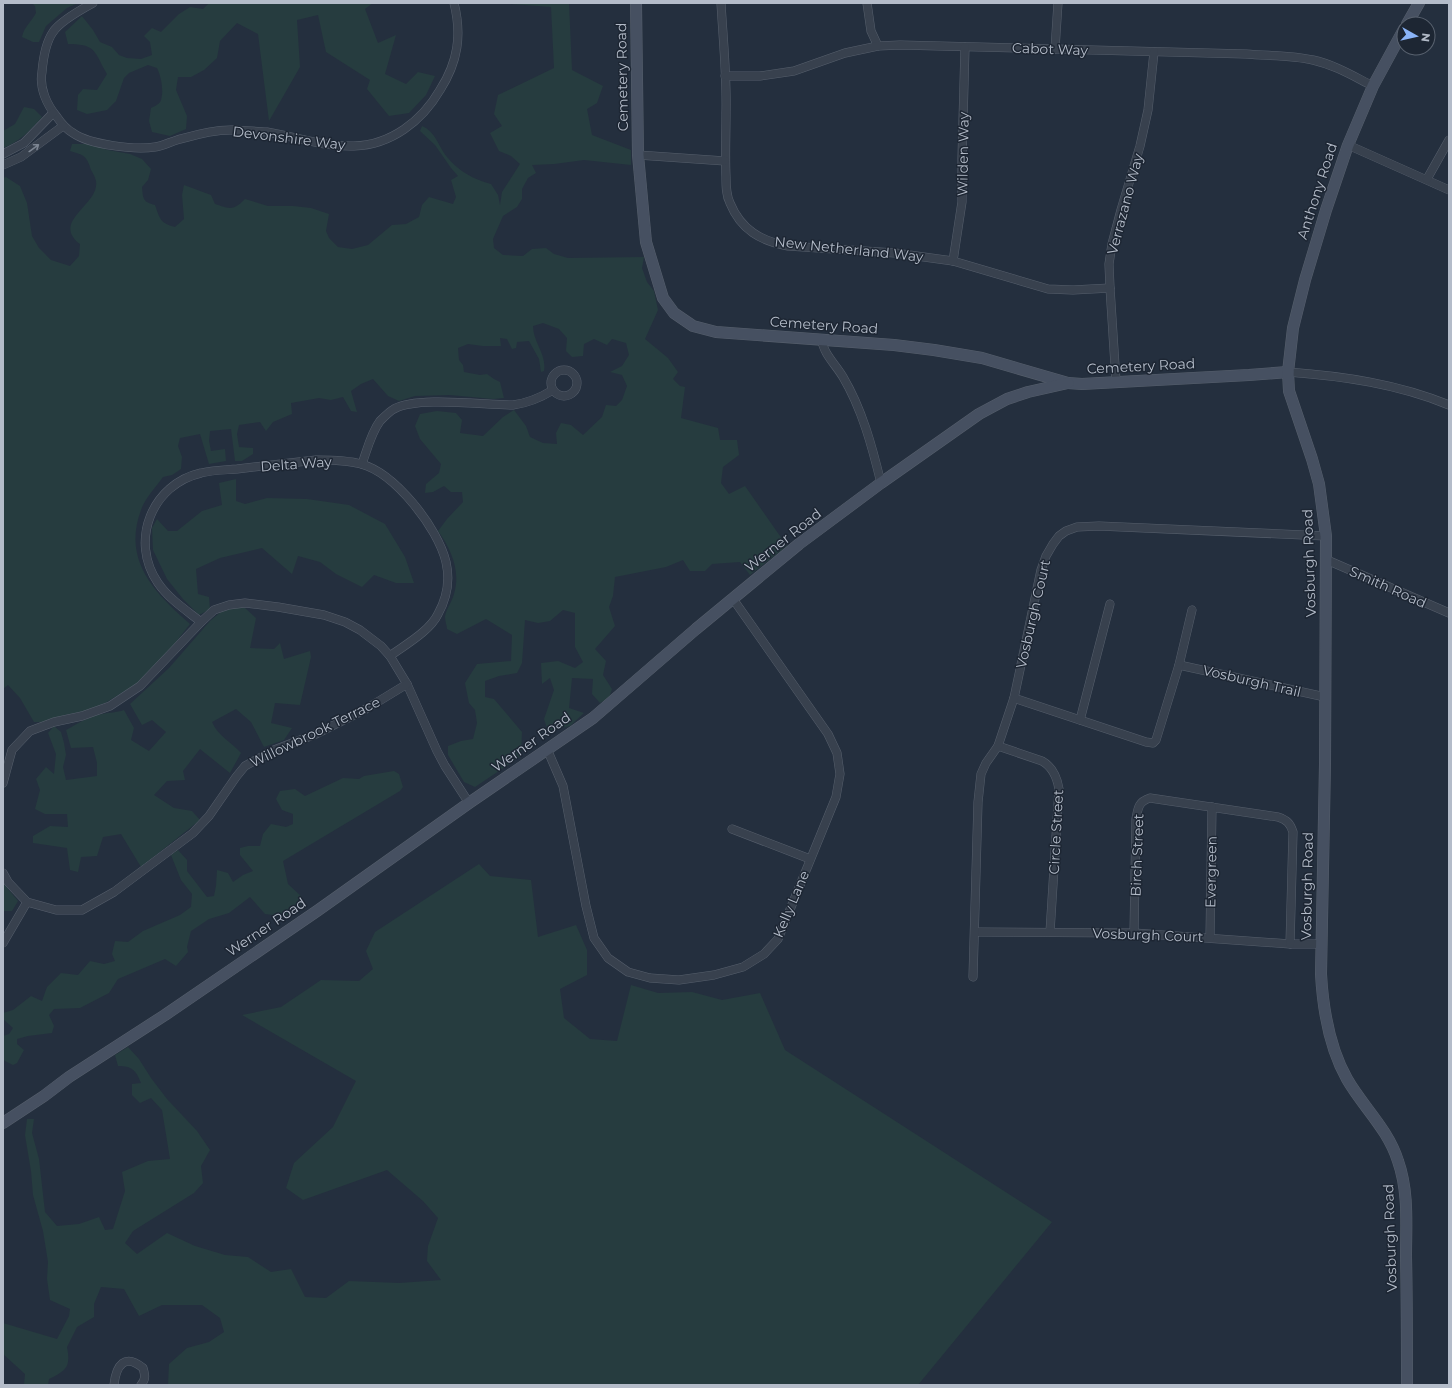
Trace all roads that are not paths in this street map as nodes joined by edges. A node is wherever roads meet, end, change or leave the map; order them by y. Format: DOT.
graph roads {
  1 [pos="92,3"];
  2 [pos="454,3"];
  3 [pos="636,3"];
  4 [pos="721,3"];
  5 [pos="867,3"];
  6 [pos="1058,3"];
  7 [pos="1420,3"];
  8 [pos="1412,16"];
  9 [pos="1396,44"];
  10 [pos="878,46"];
  11 [pos="965,47"];
  12 [pos="1055,49"];
  13 [pos="1154,52"];
  14 [pos="725,76"];
  15 [pos="1373,86"];
  16 [pos="53,113"];
  17 [pos="63,126"];
  18 [pos="1449,140"];
  19 [pos="1348,145"];
  20 [pos="3,154"];
  21 [pos="638,155"];
  22 [pos="725,160"];
  23 [pos="3,165"];
  24 [pos="1427,179"];
  25 [pos="1449,190"];
  26 [pos="953,261"];
  27 [pos="1110,288"];
  28 [pos="822,340"];
  29 [pos="1288,372"];
  30 [pos="1116,382"];
  31 [pos="1068,383"];
  32 [pos="553,390"];
  33 [pos="1449,405"];
  34 [pos="362,464"];
  35 [pos="882,483"];
  36 [pos="1326,536"];
  37 [pos="1327,560"];
  38 [pos="733,599"];
  39 [pos="1110,604"];
  40 [pos="1192,610"];
  41 [pos="1449,613"];
  42 [pos="201,622"];
  43 [pos="390,656"];
  44 [pos="1179,665"];
  45 [pos="407,684"];
  46 [pos="1325,697"];
  47 [pos="1014,698"];
  48 [pos="1080,720"];
  49 [pos="998,746"];
  50 [pos="547,749"];
  51 [pos="3,783"];
  52 [pos="469,803"];
  53 [pos="1212,806"];
  54 [pos="732,829"];
  55 [pos="810,859"];
  56 [pos="3,873"];
  57 [pos="27,902"];
  58 [pos="975,932"];
  59 [pos="1050,932"];
  60 [pos="1134,933"];
  61 [pos="1210,938"];
  62 [pos="3,943"];
  63 [pos="1290,944"];
  64 [pos="1321,944"];
  65 [pos="973,977"];
  66 [pos="3,1123"];
  67 [pos="114,1385"];
  68 [pos="142,1385"];
  69 [pos="1407,1385"];
  1 -- 16 [label="street, Devonshire Way"];
  2 -- 17 [label="street, Devonshire Way"];
  3 -- 21 [label="street, Cemetery Road"];
  4 -- 14 [label="street, New Netherland Way"];
  5 -- 10 [label="street"];
  6 -- 12 [label="street"];
  7 -- 8 [label="street"];
  9 -- 15 [label="street, Anthony Road"];
  10 -- 11 [label="street, Cabot Way"];
  10 -- 14 [label="street, Cabot Way"];
  11 -- 12 [label="street, Cabot Way"];
  11 -- 26 [label="street, Wilden Way"];
  12 -- 13 [label="street, Cabot Way"];
  13 -- 15 [label="street, Cabot Way"];
  13 -- 27 [label="street, Verrazano Way"];
  14 -- 22 [label="street, New Netherland Way"];
  15 -- 19 [label="street, Anthony Road"];
  16 -- 17 [label="street, Devonshire Way"];
  16 -- 20 [label="street"];
  23 -- 17 [label="street, one-way"];
  18 -- 24 [label="street"];
  19 -- 24 [label="street"];
  19 -- 29 [label="street, Anthony Road"];
  21 -- 22 [label="street"];
  21 -- 28 [label="street, Cemetery Road"];
  22 -- 26 [label="street, New Netherland Way"];
  24 -- 25 [label="street"];
  26 -- 27 [label="street, New Netherland Way"];
  27 -- 30 [label="street, Verrazano Way"];
  28 -- 31 [label="street, Cemetery Road"];
  28 -- 35 [label="street"];
  29 -- 30 [label="street, Cemetery Road"];
  29 -- 33 [label="street"];
  29 -- 36 [label="street, Vosburgh Road"];
  30 -- 31 [label="street, Cemetery Road"];
  31 -- 35 [label="street, Werner Road"];
  32 -- 34 [label="street"];
  34 -- 42 [label="street, Delta Way"];
  34 -- 43 [label="street, Delta Way"];
  35 -- 38 [label="street, Werner Road"];
  36 -- 37 [label="street, Vosburgh Road"];
  36 -- 47 [label="street, Vosburgh Court"];
  37 -- 41 [label="street, Smith Road"];
  37 -- 46 [label="street, Vosburgh Road"];
  38 -- 50 [label="street, Werner Road"];
  38 -- 55 [label="street, Kelly Lane"];
  39 -- 48 [label="street"];
  40 -- 44 [label="street"];
  42 -- 43 [label="street"];
  42 -- 51 [label="street"];
  43 -- 45 [label="street"];
  44 -- 46 [label="street, Vosburgh Trail"];
  44 -- 48 [label="street"];
  45 -- 52 [label="street"];
  45 -- 57 [label="street, Willowbrook Terrace"];
  46 -- 64 [label="street, Vosburgh Road"];
  47 -- 48 [label="street"];
  47 -- 49 [label="street, Vosburgh Court"];
  49 -- 58 [label="street, Vosburgh Court"];
  49 -- 59 [label="street, Circle Street"];
  50 -- 52 [label="street, Werner Road"];
  50 -- 55 [label="street, Kelly Lane"];
  52 -- 66 [label="street, Werner Road"];
  53 -- 60 [label="street, Birch Street"];
  53 -- 61 [label="street, Evergreen"];
  53 -- 63 [label="street"];
  54 -- 55 [label="street"];
  56 -- 57 [label="street"];
  57 -- 62 [label="street"];
  58 -- 59 [label="street, Vosburgh Court"];
  58 -- 65 [label="street, Vosburgh Court"];
  59 -- 60 [label="street, Vosburgh Court"];
  60 -- 61 [label="street, Vosburgh Court"];
  61 -- 63 [label="street, Vosburgh Court"];
  63 -- 64 [label="street, Vosburgh Court"];
  64 -- 69 [label="street, Vosburgh Road"];
  67 -- 68 [label="street"];
}
